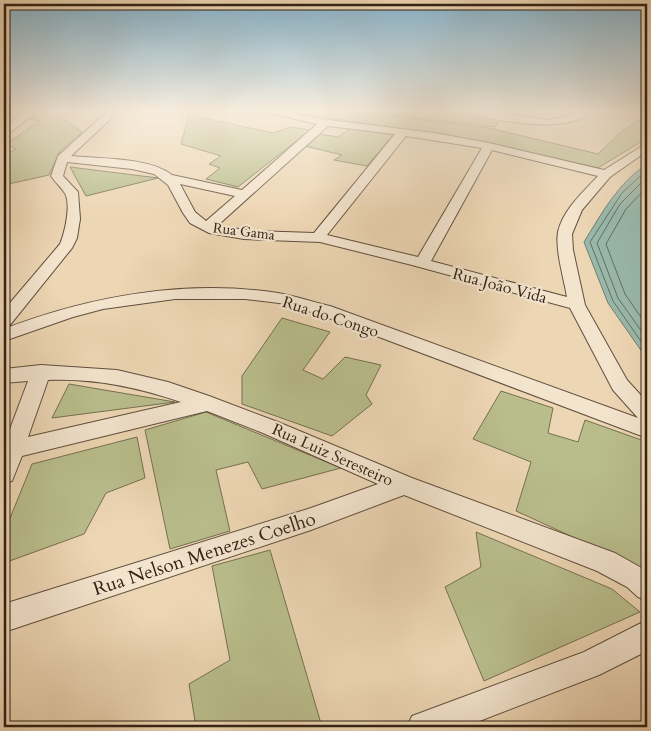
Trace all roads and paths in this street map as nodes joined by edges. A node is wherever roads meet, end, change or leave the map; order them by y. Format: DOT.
graph roads {
  1 [pos="77,144"];
  2 [pos="300,144"];
  3 [pos="392,144"];
  4 [pos="477,144"];
  5 [pos="489,146"];
  6 [pos="647,146"];
  7 [pos="62,158"];
  8 [pos="606,174"];
  9 [pos="168,178"];
  10 [pos="244,194"];
  11 [pos="208,227"];
  12 [pos="318,238"];
  13 [pos="422,264"];
  14 [pos="578,305"];
  15 [pos="4,321"];
  16 [pos="4,335"];
  17 [pos="41,372"];
  18 [pos="4,376"];
  19 [pos="208,402"];
  20 [pos="647,415"];
  21 [pos="647,430"];
  22 [pos="14,449"];
  23 [pos="4,474"];
  24 [pos="404,485"];
  25 [pos="647,588"];
  26 [pos="4,618"];
  27 [pos="647,634"];
  28 [pos="423,727"];
  1 -- 7 [label="street"];
  2 -- 10 [label="street"];
  3 -- 12 [label="street"];
  4 -- 5 [label="street"];
  5 -- 8 [label="street"];
  5 -- 13 [label="street"];
  6 -- 8 [label="street"];
  7 -- 9 [label="street"];
  7 -- 15 [label="street"];
  8 -- 14 [label="street"];
  9 -- 10 [label="street"];
  9 -- 11 [label="street, Rua Gama"];
  10 -- 11 [label="street"];
  11 -- 12 [label="street, Rua Gama"];
  12 -- 13 [label="street, Rua Gama"];
  13 -- 14 [label="street, Rua João Vida"];
  14 -- 20 [label="street"];
  16 -- 21 [label="street, Rua do Congo"];
  17 -- 18 [label="street, Rua Luiz Seresteiro"];
  17 -- 19 [label="street, Rua Luiz Seresteiro"];
  17 -- 22 [label="street"];
  19 -- 22 [label="street"];
  19 -- 24 [label="street, Rua Luiz Seresteiro"];
  22 -- 23 [label="street"];
  24 -- 25 [label="street, Rua Luiz Seresteiro"];
  24 -- 26 [label="street, Rua Nelson Menezes Coelho"];
  27 -- 28 [label="street"];
}
